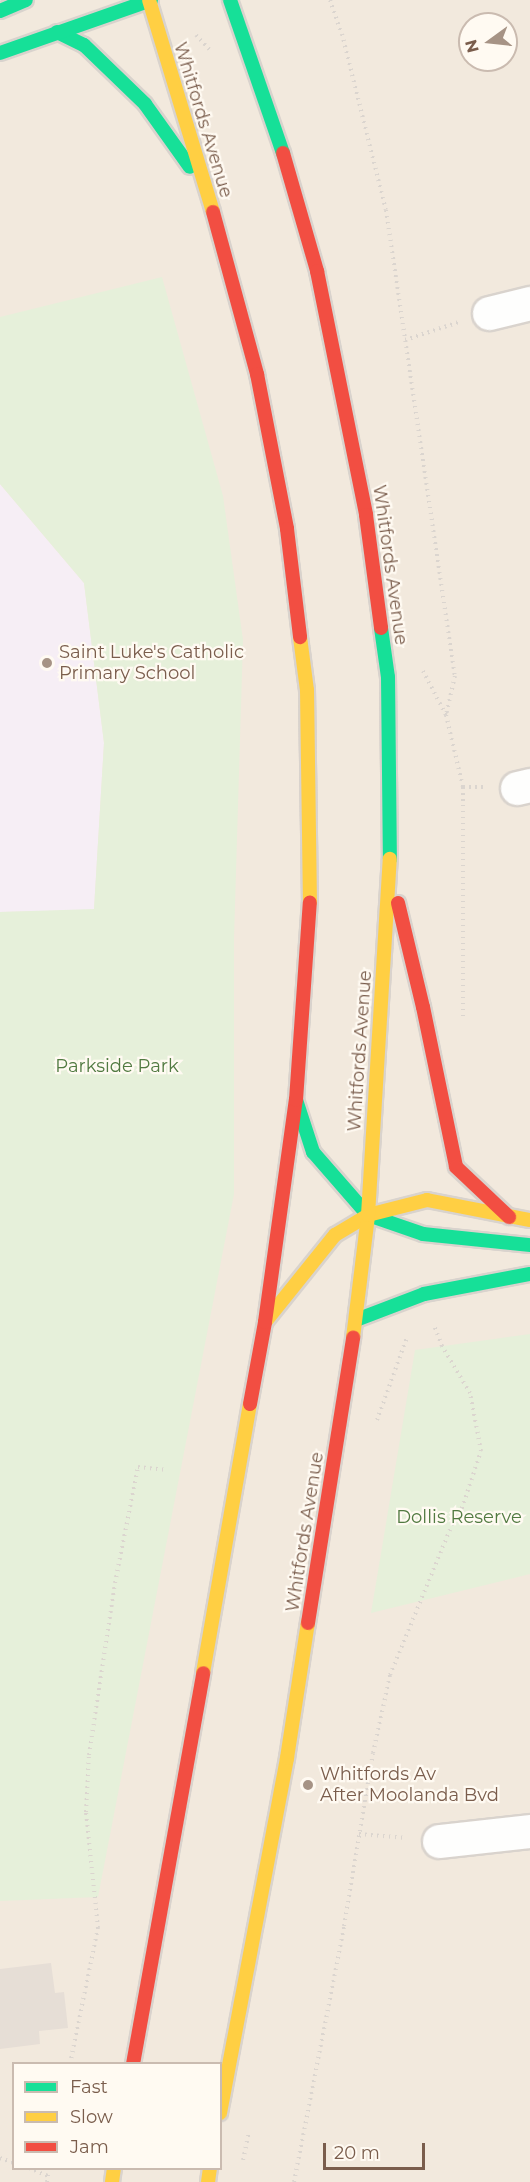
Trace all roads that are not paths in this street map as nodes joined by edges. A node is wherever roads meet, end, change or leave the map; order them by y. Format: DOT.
graph roads {
  1 [pos="26,0"];
  2 [pos="150,0"];
  3 [pos="230,0"];
  4 [pos="0,11"];
  5 [pos="57,32"];
  6 [pos="0,53"];
  7 [pos="208,193"];
  8 [pos="530,303"];
  9 [pos="489,313"];
  10 [pos="390,872"];
  11 [pos="296,1100"];
  12 [pos="368,1215"];
  13 [pos="509,1217"];
  14 [pos="530,1220"];
  15 [pos="530,1245"];
  16 [pos="530,1274"];
  17 [pos="356,1320"];
  18 [pos="266,1322"];
  19 [pos="530,1831"];
  20 [pos="439,1841"];
  21 [pos="133,2062"];
  22 [pos="222,2102"];
  1 -- 4 [label="main road"];
  2 -- 5 [label="main road"];
  2 -- 7 [label="main road, Whitfords Avenue"];
  3 -- 10 [label="main road, Whitfords Avenue"];
  5 -- 6 [label="main road"];
  5 -- 7 [label="main road"];
  7 -- 11 [label="main road, Whitfords Avenue"];
  8 -- 9 [label="street"];
  10 -- 12 [label="main road, Whitfords Avenue"];
  10 -- 13 [label="main road"];
  11 -- 12 [label="main road"];
  11 -- 18 [label="main road, Whitfords Avenue"];
  12 -- 13 [label="main road"];
  12 -- 15 [label="main road"];
  12 -- 17 [label="main road, Whitfords Avenue"];
  12 -- 18 [label="main road"];
  13 -- 14 [label="main road"];
  16 -- 17 [label="main road"];
  17 -- 22 [label="main road, Whitfords Avenue"];
  18 -- 21 [label="main road, Whitfords Avenue"];
  19 -- 20 [label="street"];
}
